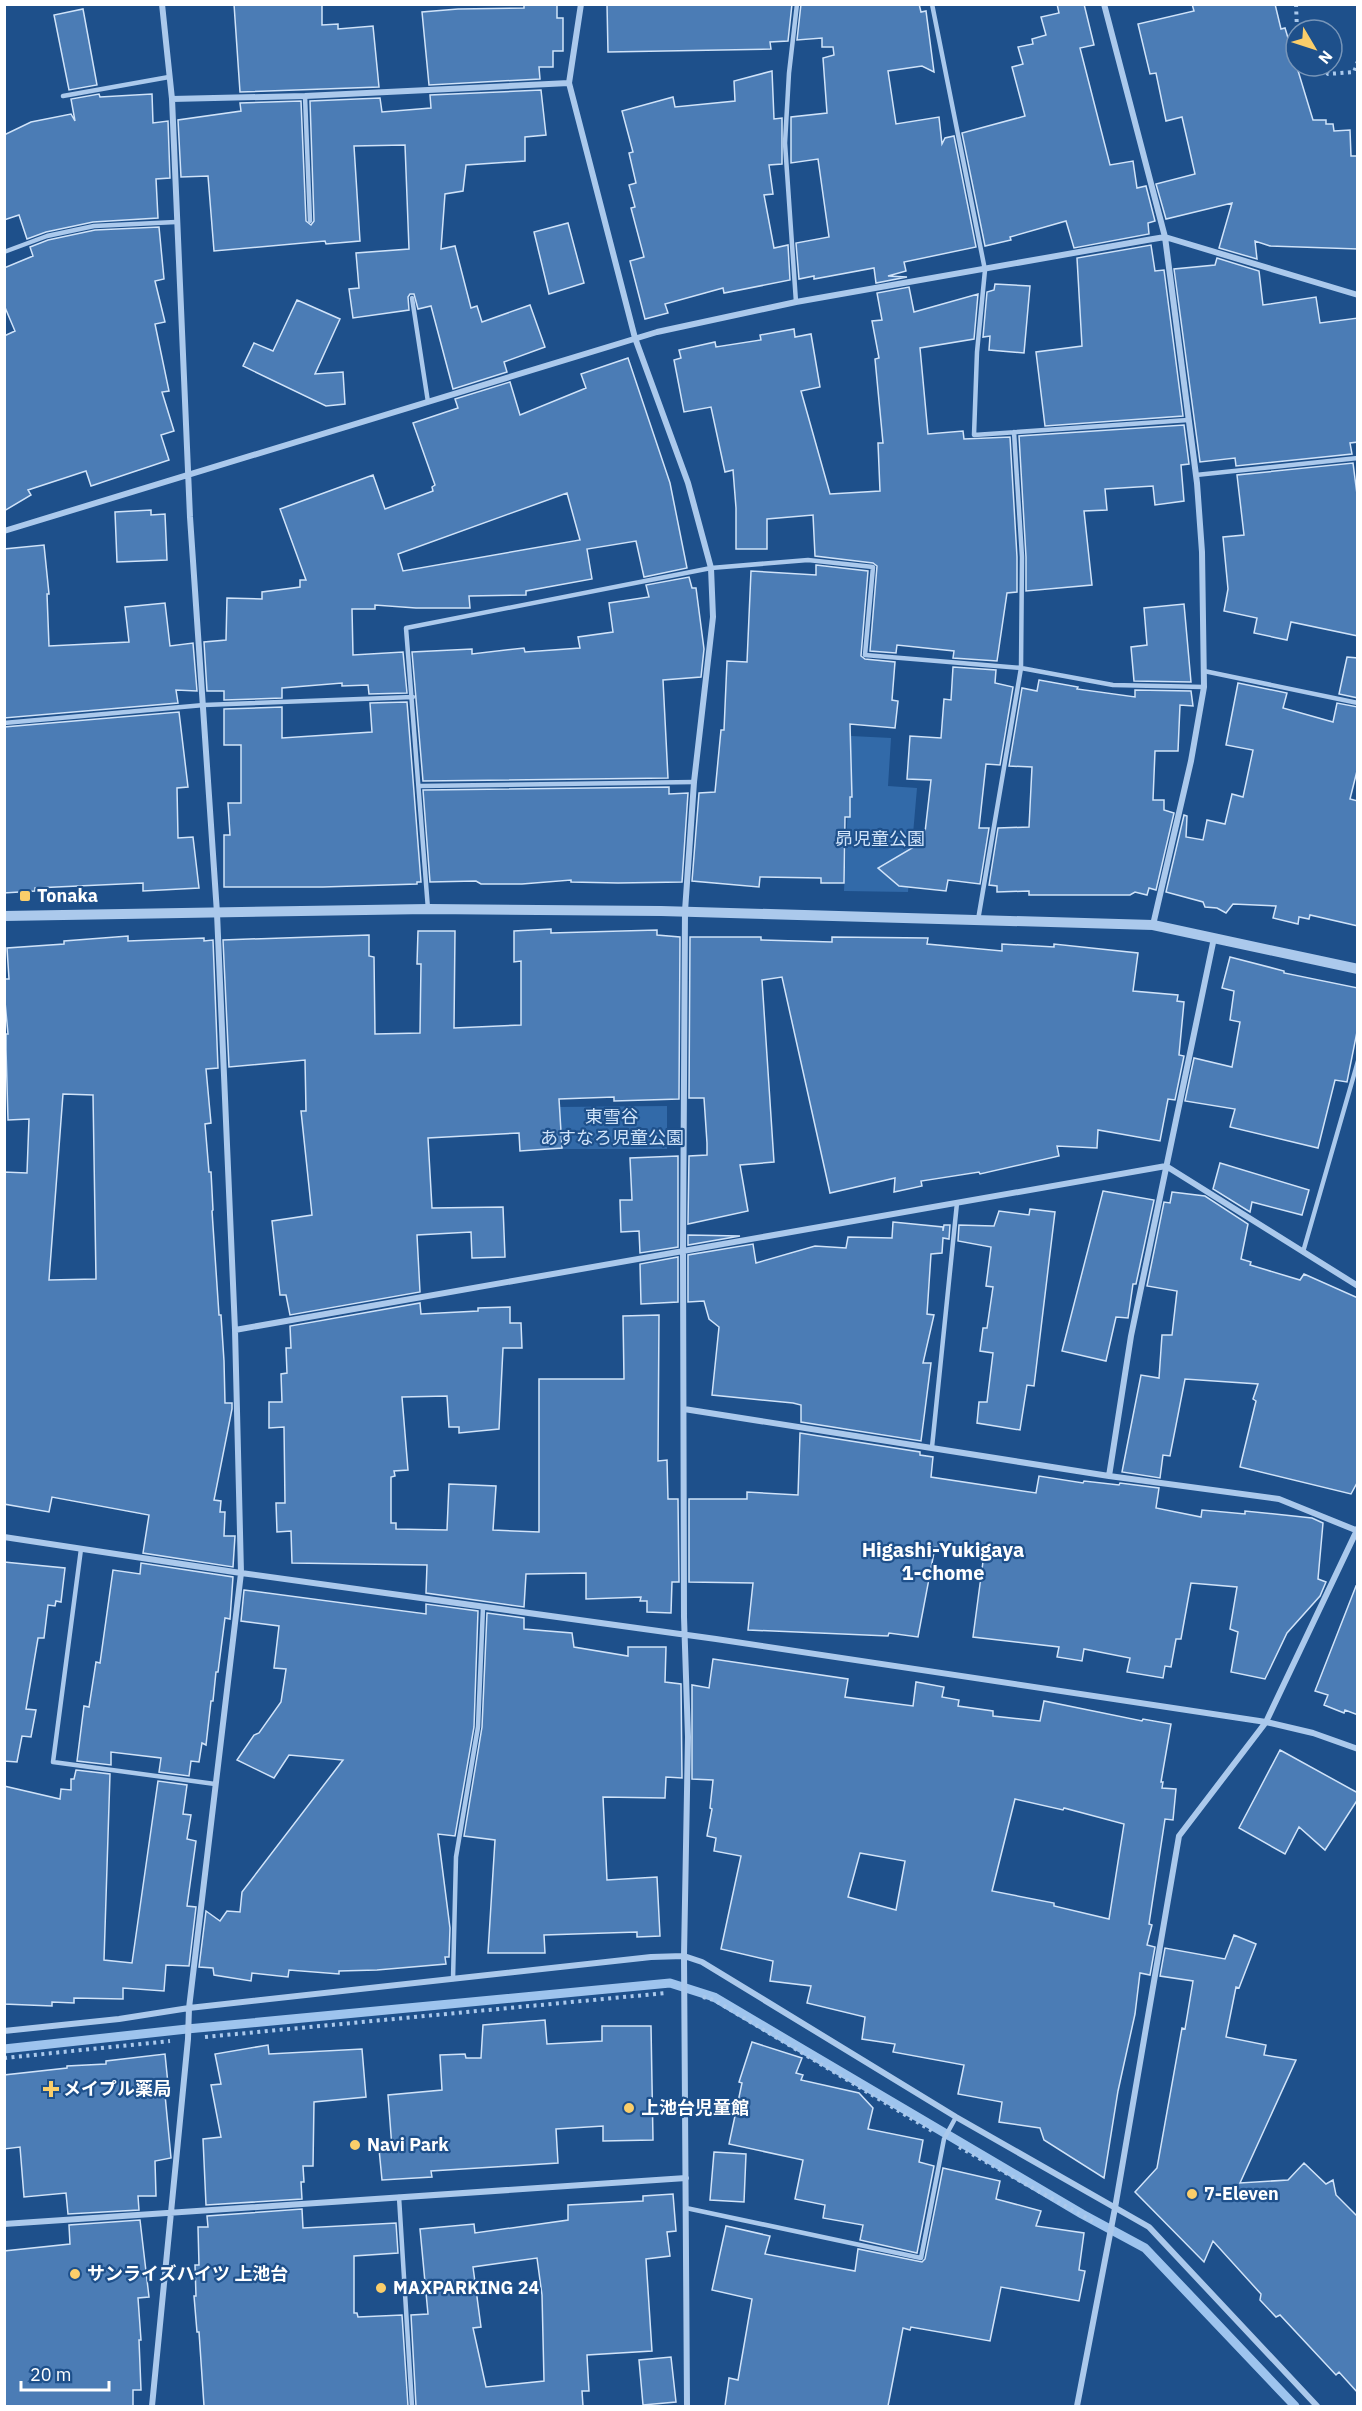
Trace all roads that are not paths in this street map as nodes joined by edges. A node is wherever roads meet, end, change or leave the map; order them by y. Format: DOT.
graph roads {
  1 [pos="162,4"];
  2 [pos="581,4"];
  3 [pos="797,4"];
  4 [pos="932,4"];
  5 [pos="1104,4"];
  6 [pos="169,77"];
  7 [pos="569,83"];
  8 [pos="63,96"];
  9 [pos="304,96"];
  10 [pos="172,99"];
  11 [pos="310,221"];
  12 [pos="176,222"];
  13 [pos="1165,237"];
  14 [pos="4,252"];
  15 [pos="985,270"];
  16 [pos="1358,295"];
  17 [pos="412,298"];
  18 [pos="796,302"];
  19 [pos="635,338"];
  20 [pos="428,402"];
  21 [pos="1188,420"];
  22 [pos="1014,432"];
  23 [pos="1358,458"];
  24 [pos="189,474"];
  25 [pos="1196,475"];
  26 [pos="4,531"];
  27 [pos="711,568"];
  28 [pos="1020,668"];
  29 [pos="1204,671"];
  30 [pos="1204,687"];
  31 [pos="413,698"];
  32 [pos="1358,703"];
  33 [pos="204,705"];
  34 [pos="4,723"];
  35 [pos="694,782"];
  36 [pos="419,786"];
  37 [pos="428,909"];
  38 [pos="685,911"];
  39 [pos="217,913"];
  40 [pos="4,916"];
  41 [pos="978,920"];
  42 [pos="1153,925"];
  43 [pos="1214,939"];
  44 [pos="1358,969"];
  45 [pos="1358,1062"];
  46 [pos="1166,1166"];
  47 [pos="957,1203"];
  48 [pos="683,1251"];
  49 [pos="1303,1252"];
  50 [pos="1358,1286"];
  51 [pos="236,1330"];
  52 [pos="684,1409"];
  53 [pos="932,1448"];
  54 [pos="1109,1476"];
  55 [pos="1357,1530"];
  56 [pos="4,1537"];
  57 [pos="81,1549"];
  58 [pos="241,1573"];
  59 [pos="483,1606"];
  60 [pos="685,1635"];
  61 [pos="1266,1722"];
  62 [pos="1358,1749"];
  63 [pos="216,1784"];
  64 [pos="684,1956"];
  65 [pos="453,1979"];
  66 [pos="189,2008"];
  67 [pos="4,2031"];
  68 [pos="955,2119"];
  69 [pos="686,2178"];
  70 [pos="399,2197"];
  71 [pos="686,2208"];
  72 [pos="1115,2208"];
  73 [pos="170,2213"];
  74 [pos="4,2224"];
  75 [pos="152,2406"];
  76 [pos="412,2406"];
  77 [pos="687,2406"];
  78 [pos="1077,2406"];
  79 [pos="1317,2406"];
  1 -- 6 [label="street"];
  2 -- 7 [label="street"];
  3 -- 18 [label="lane"];
  4 -- 15 [label="lane"];
  5 -- 13 [label="street"];
  6 -- 8 [label="lane"];
  6 -- 10 [label="street"];
  7 -- 9 [label="street"];
  7 -- 19 [label="street"];
  9 -- 10 [label="street"];
  9 -- 11 [label="lane"];
  10 -- 12 [label="street"];
  12 -- 14 [label="lane"];
  12 -- 24 [label="street"];
  13 -- 15 [label="street"];
  13 -- 16 [label="street"];
  13 -- 21 [label="street"];
  15 -- 18 [label="street"];
  15 -- 22 [label="lane"];
  17 -- 20 [label="lane"];
  18 -- 19 [label="street"];
  19 -- 20 [label="street"];
  19 -- 27 [label="street"];
  20 -- 24 [label="street"];
  21 -- 22 [label="lane"];
  21 -- 25 [label="street"];
  22 -- 28 [label="lane"];
  23 -- 25 [label="lane"];
  24 -- 26 [label="street"];
  24 -- 33 [label="street"];
  25 -- 29 [label="street"];
  27 -- 28 [label="lane"];
  27 -- 31 [label="lane"];
  27 -- 35 [label="street"];
  28 -- 30 [label="lane"];
  28 -- 41 [label="lane"];
  29 -- 30 [label="street"];
  29 -- 32 [label="lane"];
  30 -- 42 [label="street"];
  31 -- 33 [label="lane"];
  31 -- 36 [label="lane"];
  33 -- 34 [label="lane"];
  33 -- 39 [label="street"];
  35 -- 36 [label="lane"];
  35 -- 38 [label="street"];
  36 -- 37 [label="lane"];
  37 -- 38 [label="street"];
  37 -- 39 [label="street"];
  38 -- 41 [label="street"];
  38 -- 48 [label="street"];
  39 -- 40 [label="street"];
  39 -- 51 [label="street"];
  41 -- 42 [label="street"];
  42 -- 43 [label="street"];
  43 -- 44 [label="street"];
  43 -- 46 [label="street"];
  45 -- 49 [label="lane"];
  46 -- 47 [label="street"];
  46 -- 49 [label="street"];
  46 -- 54 [label="street"];
  47 -- 48 [label="street"];
  47 -- 53 [label="lane"];
  48 -- 51 [label="street"];
  48 -- 52 [label="street"];
  49 -- 50 [label="street"];
  51 -- 58 [label="street"];
  52 -- 53 [label="street"];
  52 -- 60 [label="street"];
  53 -- 54 [label="street"];
  54 -- 55 [label="street"];
  55 -- 61 [label="street"];
  56 -- 57 [label="street"];
  57 -- 58 [label="street"];
  57 -- 63 [label="lane"];
  58 -- 59 [label="street"];
  58 -- 63 [label="street"];
  59 -- 60 [label="street"];
  59 -- 65 [label="lane"];
  60 -- 61 [label="street"];
  60 -- 64 [label="street"];
  61 -- 62 [label="street"];
  61 -- 72 [label="street"];
  63 -- 66 [label="street"];
  64 -- 65 [label="street"];
  64 -- 68 [label="street"];
  64 -- 69 [label="street"];
  65 -- 66 [label="street"];
  66 -- 67 [label="street"];
  66 -- 73 [label="street"];
  68 -- 71 [label="lane"];
  68 -- 72 [label="street"];
  69 -- 70 [label="street"];
  69 -- 71 [label="street"];
  70 -- 73 [label="street"];
  70 -- 76 [label="lane"];
  71 -- 77 [label="street"];
  72 -- 78 [label="street"];
  72 -- 79 [label="street"];
  73 -- 74 [label="street"];
  73 -- 75 [label="street"];
}
